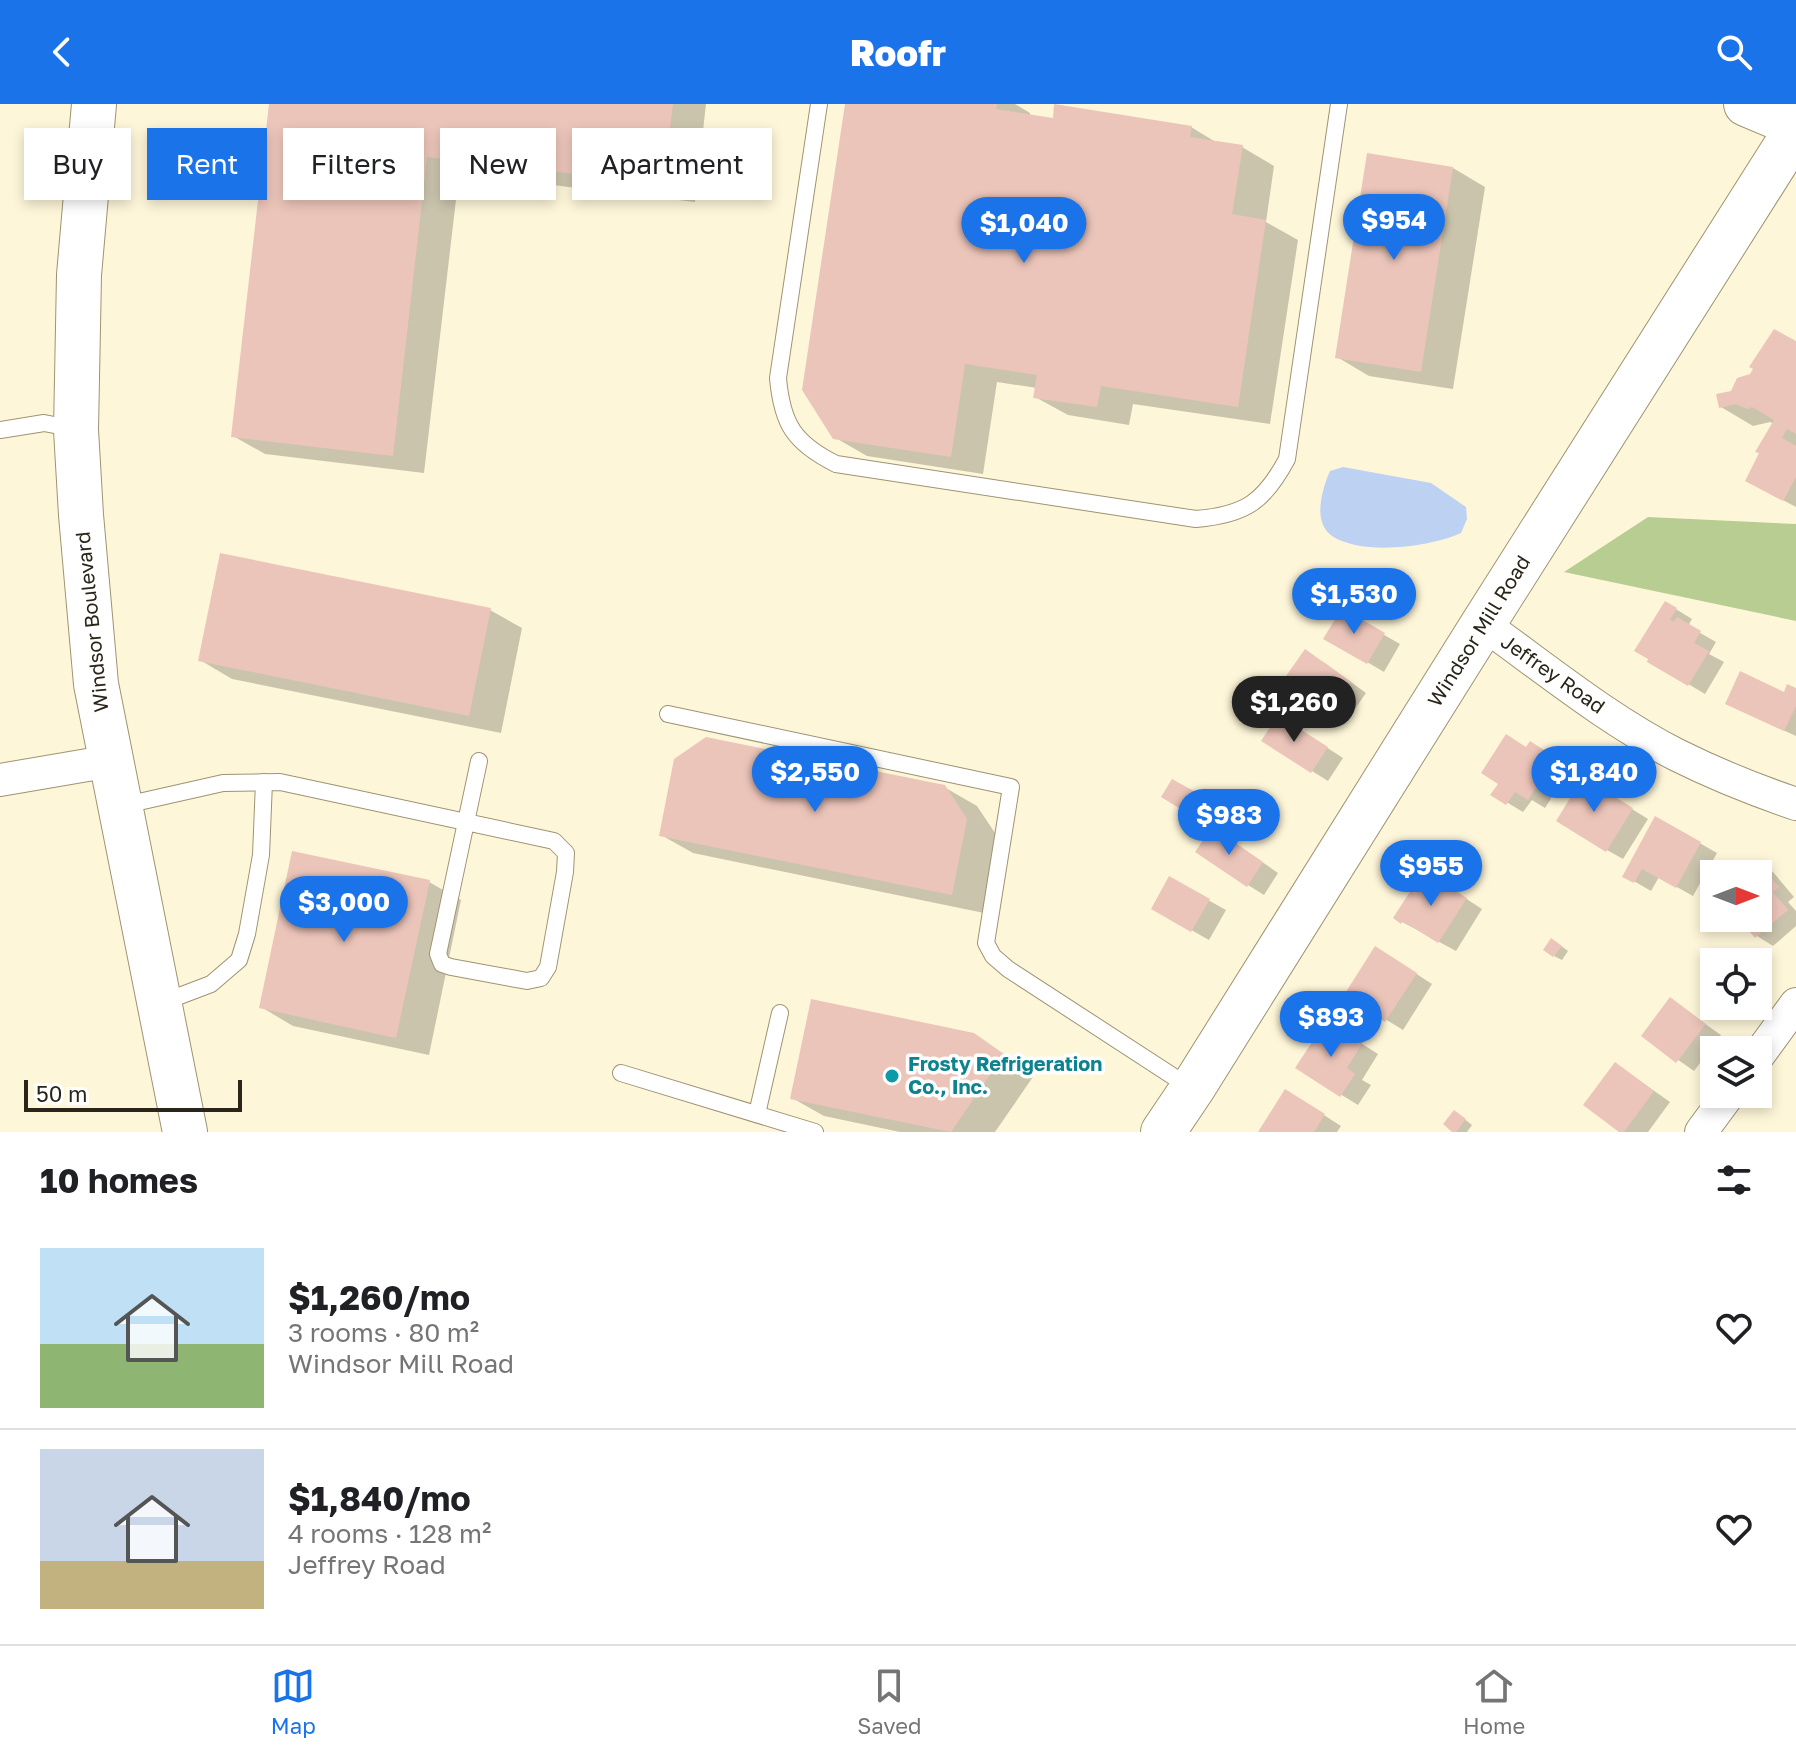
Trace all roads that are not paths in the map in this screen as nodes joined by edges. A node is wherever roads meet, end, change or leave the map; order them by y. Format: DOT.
graph roads {
  1 [pos="94,104"];
  2 [pos="819,104"];
  3 [pos="1339,104"];
  4 [pos="1746,104"];
  5 [pos="1796,127"];
  6 [pos="0,430"];
  7 [pos="76,430"];
  8 [pos="1483,624"];
  9 [pos="668,714"];
  10 [pos="111,761"];
  11 [pos="479,761"];
  12 [pos="0,780"];
  13 [pos="264,782"];
  14 [pos="1796,804"];
  15 [pos="120,806"];
  16 [pos="465,821"];
  17 [pos="160,1004"];
  18 [pos="1796,1004"];
  19 [pos="780,1013"];
  20 [pos="1772,1037"];
  21 [pos="621,1073"];
  22 [pos="1192,1089"];
  23 [pos="1721,1108"];
  24 [pos="757,1114"];
  25 [pos="1708,1130"];
  26 [pos="185,1132"];
  27 [pos="815,1132"];
  28 [pos="1163,1132"];
  1 -- 7 [label="main road, Windsor Boulevard"];
  2 -- 3 [label="lane"];
  4 -- 5 [label="main road"];
  5 -- 8 [label="main road, Windsor Mill Road"];
  6 -- 7 [label="lane"];
  7 -- 10 [label="main road, Windsor Boulevard"];
  8 -- 14 [label="street, Jeffrey Road"];
  8 -- 22 [label="main road, Windsor Mill Road"];
  9 -- 22 [label="lane"];
  10 -- 12 [label="street"];
  10 -- 15 [label="main road, Windsor Boulevard"];
  11 -- 16 [label="lane"];
  13 -- 15 [label="lane"];
  13 -- 16 [label="lane"];
  13 -- 17 [label="lane"];
  15 -- 17 [label="main road, Windsor Boulevard"];
  16 -- 16 [label="lane"];
  17 -- 26 [label="main road, Windsor Boulevard"];
  18 -- 20 [label="street"];
  19 -- 24 [label="lane"];
  21 -- 24 [label="lane"];
  22 -- 28 [label="main road, Windsor Mill Road"];
  23 -- 25 [label="street"];
  24 -- 27 [label="lane"];
}
